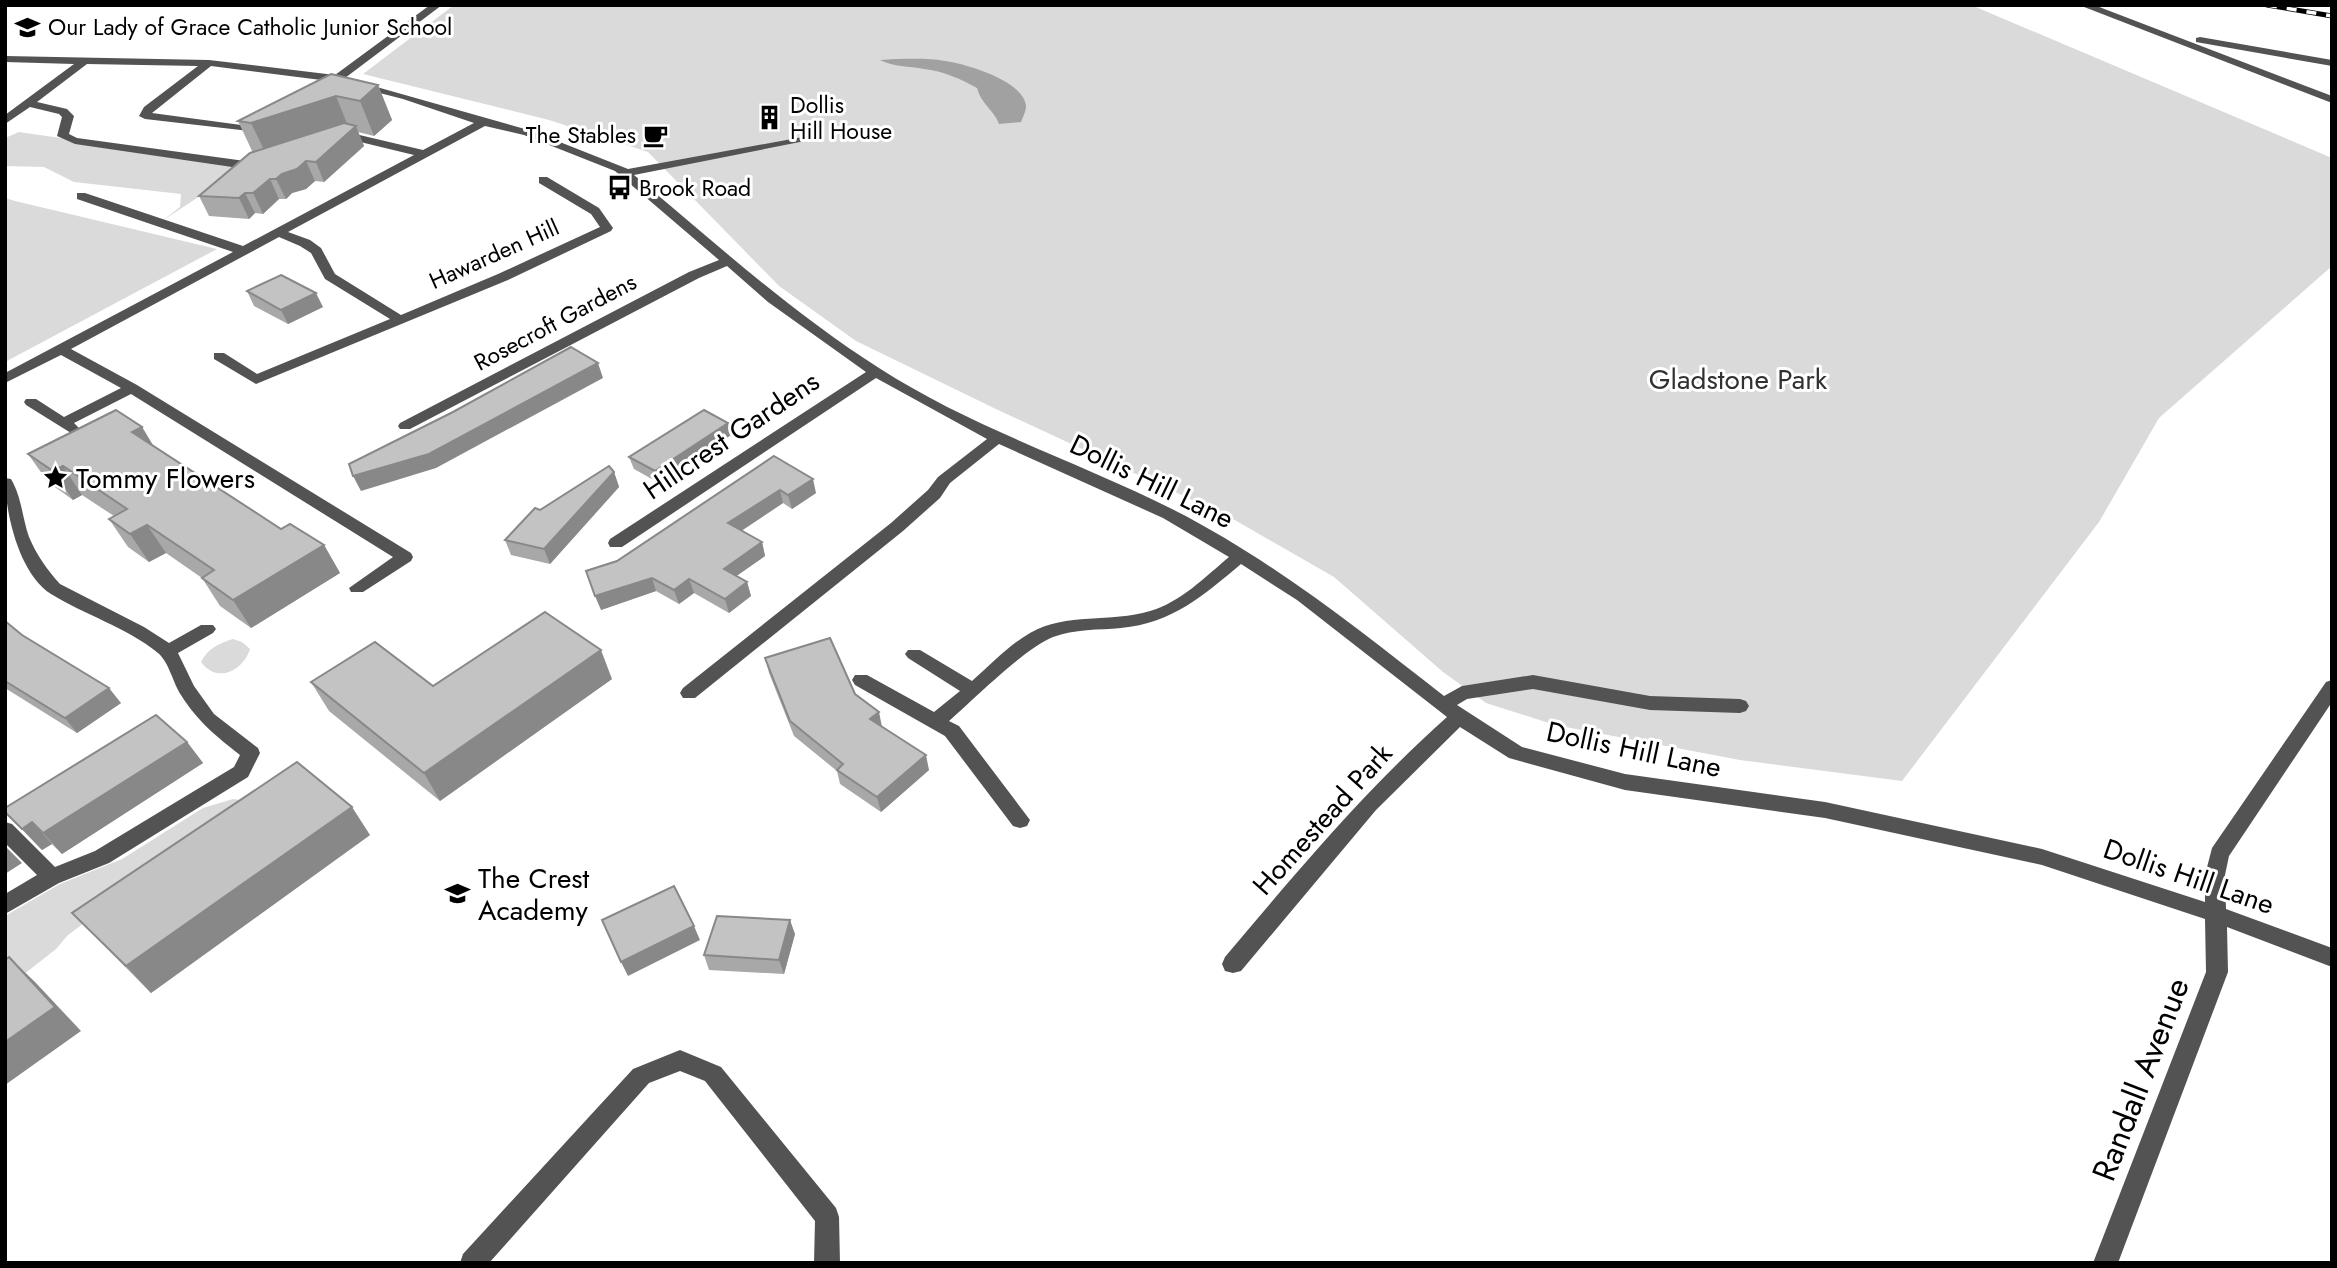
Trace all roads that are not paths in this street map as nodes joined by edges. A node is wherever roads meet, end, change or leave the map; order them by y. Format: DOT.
graph roads {
  1 [pos="437,5"];
  2 [pos="2084,5"];
  3 [pos="2162,33"];
  4 [pos="5,59"];
  5 [pos="85,60"];
  6 [pos="209,63"];
  7 [pos="2332,63"];
  8 [pos="337,79"];
  9 [pos="365,86"];
  10 [pos="344,98"];
  11 [pos="2332,100"];
  12 [pos="29,104"];
  13 [pos="5,121"];
  14 [pos="484,122"];
  15 [pos="280,129"];
  16 [pos="815,136"];
  17 [pos="326,145"];
  18 [pos="426,154"];
  19 [pos="276,163"];
  20 [pos="625,173"];
  21 [pos="542,180"];
  22 [pos="81,196"];
  23 [pos="279,233"];
  24 [pos="244,251"];
  25 [pos="728,261"];
  26 [pos="400,320"];
  27 [pos="61,349"];
  28 [pos="219,356"];
  29 [pos="875,372"];
  30 [pos="5,379"];
  31 [pos="132,388"];
  32 [pos="31,402"];
  33 [pos="63,423"];
  34 [pos="405,426"];
  35 [pos="81,436"];
  36 [pos="997,438"];
  37 [pos="5,483"];
  38 [pos="616,543"];
  39 [pos="1241,556"];
  40 [pos="357,588"];
  41 [pos="207,629"];
  42 [pos="168,651"];
  43 [pos="914,654"];
  44 [pos="862,680"];
  45 [pos="2332,687"];
  46 [pos="973,690"];
  47 [pos="689,693"];
  48 [pos="1740,705"];
  49 [pos="1452,711"];
  50 [pos="936,722"];
  51 [pos="1020,820"];
  52 [pos="5,830"];
  53 [pos="52,877"];
  54 [pos="5,905"];
  55 [pos="2216,916"];
  56 [pos="2332,958"];
  57 [pos="1233,964"];
  58 [pos="472,1263"];
  59 [pos="827,1263"];
  60 [pos="2105,1263"];
  1 -- 8 [label="street"];
  2 -- 3 [label="street"];
  3 -- 7 [label="street"];
  3 -- 11 [label="street"];
  4 -- 5 [label="street, Dollis Hill Lane"];
  5 -- 6 [label="street, Dollis Hill Lane"];
  5 -- 12 [label="street"];
  6 -- 8 [label="street, Dollis Hill Lane"];
  6 -- 15 [label="street"];
  8 -- 9 [label="street, Dollis Hill Lane"];
  9 -- 10 [label="street"];
  9 -- 14 [label="street, Dollis Hill Lane"];
  12 -- 13 [label="street"];
  12 -- 19 [label="street"];
  14 -- 18 [label="street"];
  14 -- 20 [label="street, Dollis Hill Lane"];
  16 -- 20 [label="street"];
  17 -- 18 [label="street"];
  18 -- 23 [label="street"];
  20 -- 25 [label="street, Dollis Hill Lane"];
  21 -- 26 [label="street, Hawarden Hill"];
  22 -- 24 [label="street"];
  23 -- 24 [label="street"];
  23 -- 26 [label="street"];
  24 -- 27 [label="street"];
  25 -- 29 [label="street, Dollis Hill Lane"];
  25 -- 34 [label="street, Rosecroft Gardens"];
  26 -- 28 [label="street, Hawarden Hill"];
  27 -- 30 [label="street"];
  27 -- 31 [label="street"];
  29 -- 36 [label="street, Dollis Hill Lane"];
  29 -- 38 [label="street, Hillcrest Gardens"];
  31 -- 33 [label="street"];
  31 -- 40 [label="street"];
  32 -- 33 [label="street"];
  33 -- 35 [label="street"];
  36 -- 39 [label="street, Dollis Hill Lane"];
  36 -- 47 [label="street"];
  37 -- 42 [label="street"];
  39 -- 46 [label="street"];
  39 -- 49 [label="street, Dollis Hill Lane"];
  41 -- 42 [label="street"];
  42 -- 53 [label="street"];
  43 -- 46 [label="street"];
  44 -- 50 [label="street"];
  45 -- 55 [label="street, Randall Avenue"];
  46 -- 50 [label="street"];
  48 -- 49 [label="street, Homestead Park"];
  49 -- 55 [label="street, Dollis Hill Lane"];
  49 -- 57 [label="street, Homestead Park"];
  50 -- 51 [label="street"];
  52 -- 53 [label="street"];
  53 -- 54 [label="street"];
  55 -- 56 [label="street, Dollis Hill Lane"];
  55 -- 60 [label="street, Randall Avenue"];
  58 -- 59 [label="street"];
}
